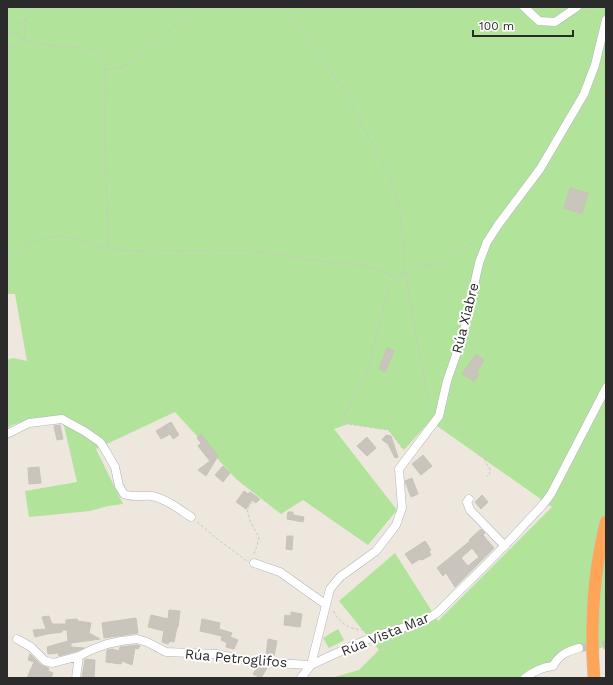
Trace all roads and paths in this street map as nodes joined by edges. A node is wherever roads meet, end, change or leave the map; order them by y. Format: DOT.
graph roads {
  1 [pos="37,7"];
  2 [pos="196,7"];
  3 [pos="285,7"];
  4 [pos="420,7"];
  5 [pos="524,7"];
  6 [pos="576,8"];
  7 [pos="407,18"];
  8 [pos="604,18"];
  9 [pos="26,20"];
  10 [pos="7,30"];
  11 [pos="7,33"];
  12 [pos="24,39"];
  13 [pos="7,49"];
  14 [pos="106,70"];
  15 [pos="485,234"];
  16 [pos="108,247"];
  17 [pos="7,256"];
  18 [pos="405,274"];
  19 [pos="395,278"];
  20 [pos="606,388"];
  21 [pos="439,416"];
  22 [pos="7,434"];
  23 [pos="406,459"];
  24 [pos="487,477"];
  25 [pos="469,499"];
  26 [pos="253,502"];
  27 [pos="191,517"];
  28 [pos="606,522"];
  29 [pos="505,546"];
  30 [pos="254,563"];
  31 [pos="325,604"];
  32 [pos="376,636"];
  33 [pos="17,639"];
  34 [pos="579,648"];
  35 [pos="80,656"];
  36 [pos="310,665"];
  37 [pos="76,678"];
  38 [pos="301,678"];
  39 [pos="525,678"];
  40 [pos="594,678"];
  1 -- 9 [label="path"];
  2 -- 14 [label="path"];
  3 -- 18 [label="path"];
  4 -- 7 [label="path"];
  5 -- 6 [label="street"];
  6 -- 8 [label="path"];
  8 -- 21 [label="street, Rúa Xiabre"];
  9 -- 10 [label="path"];
  9 -- 12 [label="path"];
  11 -- 12 [label="path"];
  12 -- 13 [label="path"];
  12 -- 14 [label="path"];
  14 -- 16 [label="path"];
  15 -- 18 [label="path"];
  16 -- 17 [label="path"];
  16 -- 19 [label="path"];
  18 -- 19 [label="path"];
  18 -- 21 [label="path"];
  19 -- 23 [label="path"];
  20 -- 29 [label="street, Rúa Vista Mar"];
  21 -- 23 [label="street, Rúa Xiabre"];
  21 -- 24 [label="path"];
  22 -- 27 [label="street"];
  23 -- 31 [label="street, Rúa Xiabre"];
  25 -- 29 [label="street"];
  26 -- 30 [label="path"];
  27 -- 30 [label="path"];
  28 -- 40 [label="highway"];
  29 -- 32 [label="street, Rúa Vista Mar"];
  30 -- 31 [label="street"];
  31 -- 32 [label="path"];
  31 -- 36 [label="street, Rúa Xiabre"];
  32 -- 36 [label="street, Rúa Vista Mar"];
  33 -- 35 [label="street, Rúa Petroglifos"];
  34 -- 39 [label="street"];
  35 -- 36 [label="street, Rúa Petroglifos"];
  35 -- 37 [label="street"];
  36 -- 38 [label="street, Rúa Petroglifos"];
}
